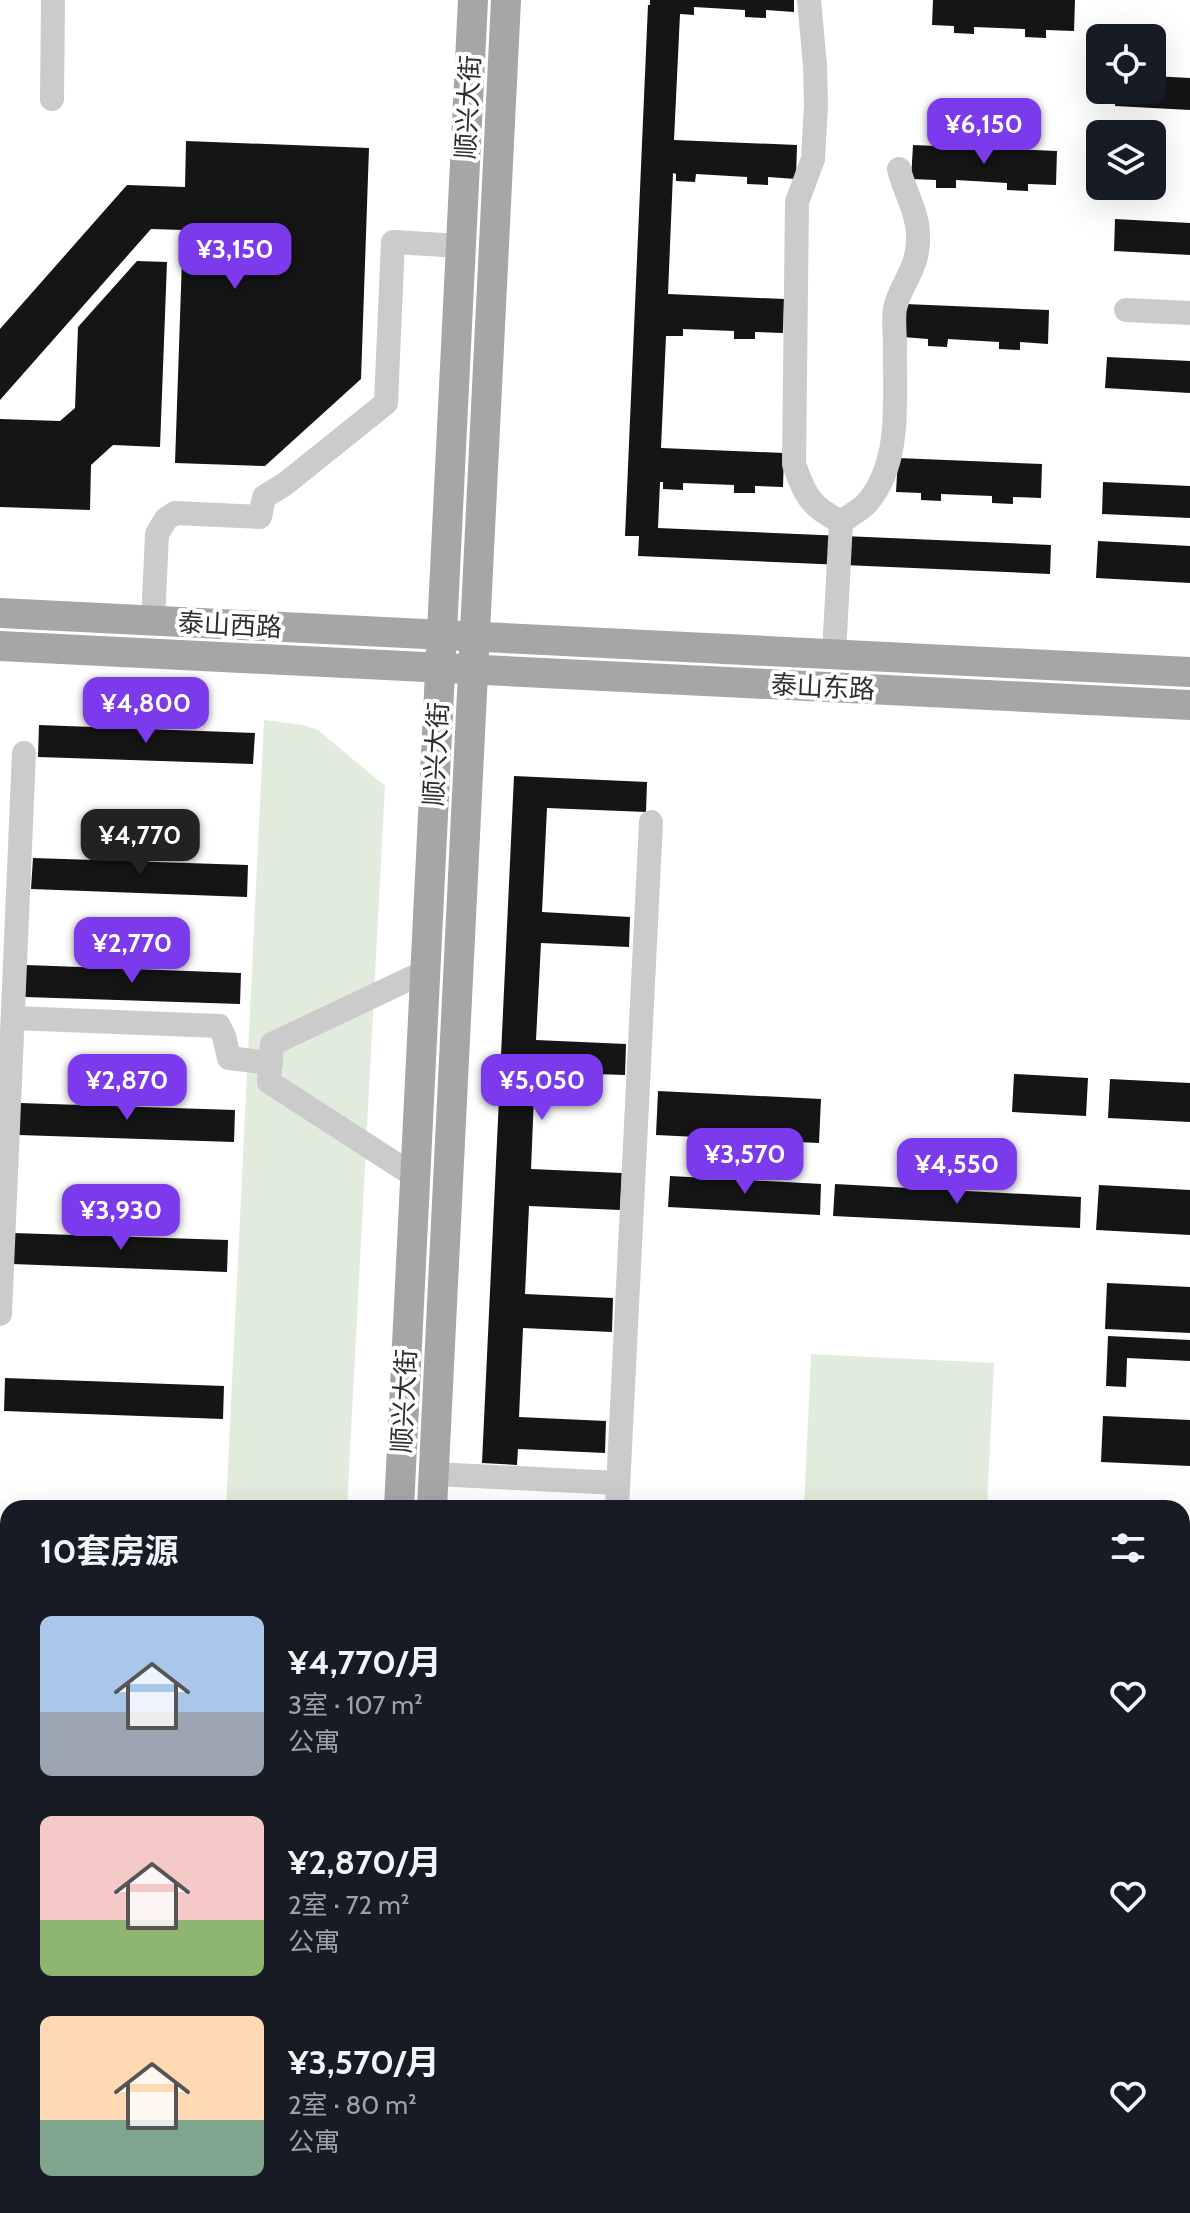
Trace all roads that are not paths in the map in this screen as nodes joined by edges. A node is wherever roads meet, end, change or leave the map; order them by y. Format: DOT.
graph roads {
  1 [pos="53,0"];
  2 [pos="473,0"];
  3 [pos="506,0"];
  4 [pos="809,0"];
  5 [pos="52,99"];
  6 [pos="899,169"];
  7 [pos="461,246"];
  8 [pos="1126,310"];
  9 [pos="1190,313"];
  10 [pos="841,522"];
  11 [pos="0,613"];
  12 [pos="153,621"];
  13 [pos="459,636"];
  14 [pos="0,646"];
  15 [pos="834,654"];
  16 [pos="457,669"];
  17 [pos="1190,672"];
  18 [pos="1190,705"];
  19 [pos="24,753"];
  20 [pos="651,822"];
  21 [pos="426,971"];
  22 [pos="13,1018"];
  23 [pos="271,1063"];
  24 [pos="416,1177"];
  25 [pos="1,1277"];
  26 [pos="0,1314"];
  27 [pos="434,1474"];
  28 [pos="618,1483"];
  29 [pos="399,1500"];
  30 [pos="432,1500"];
  31 [pos="617,1500"];
  1 -- 5 [label="street"];
  2 -- 7 [label="main road, 顺兴大街"];
  3 -- 13 [label="main road, 顺兴大街"];
  4 -- 10 [label="street"];
  6 -- 10 [label="street"];
  7 -- 12 [label="street"];
  7 -- 13 [label="main road, 顺兴大街"];
  8 -- 9 [label="street"];
  10 -- 15 [label="street"];
  11 -- 12 [label="main road, 泰山西路"];
  12 -- 13 [label="main road, 泰山西路"];
  13 -- 15 [label="main road, 泰山东路"];
  13 -- 16 [label="main road, 顺兴大街"];
  14 -- 16 [label="main road, 泰山西路"];
  15 -- 17 [label="main road, 泰山东路"];
  16 -- 18 [label="main road, 泰山东路"];
  16 -- 21 [label="main road, 顺兴大街"];
  16 -- 27 [label="main road, 顺兴大街"];
  19 -- 22 [label="street"];
  20 -- 28 [label="street"];
  21 -- 23 [label="street"];
  21 -- 24 [label="main road, 顺兴大街"];
  22 -- 23 [label="street"];
  22 -- 25 [label="street"];
  23 -- 24 [label="street"];
  24 -- 29 [label="main road, 顺兴大街"];
  25 -- 26 [label="street"];
  27 -- 28 [label="street"];
  27 -- 30 [label="main road, 顺兴大街"];
  28 -- 31 [label="street"];
}
